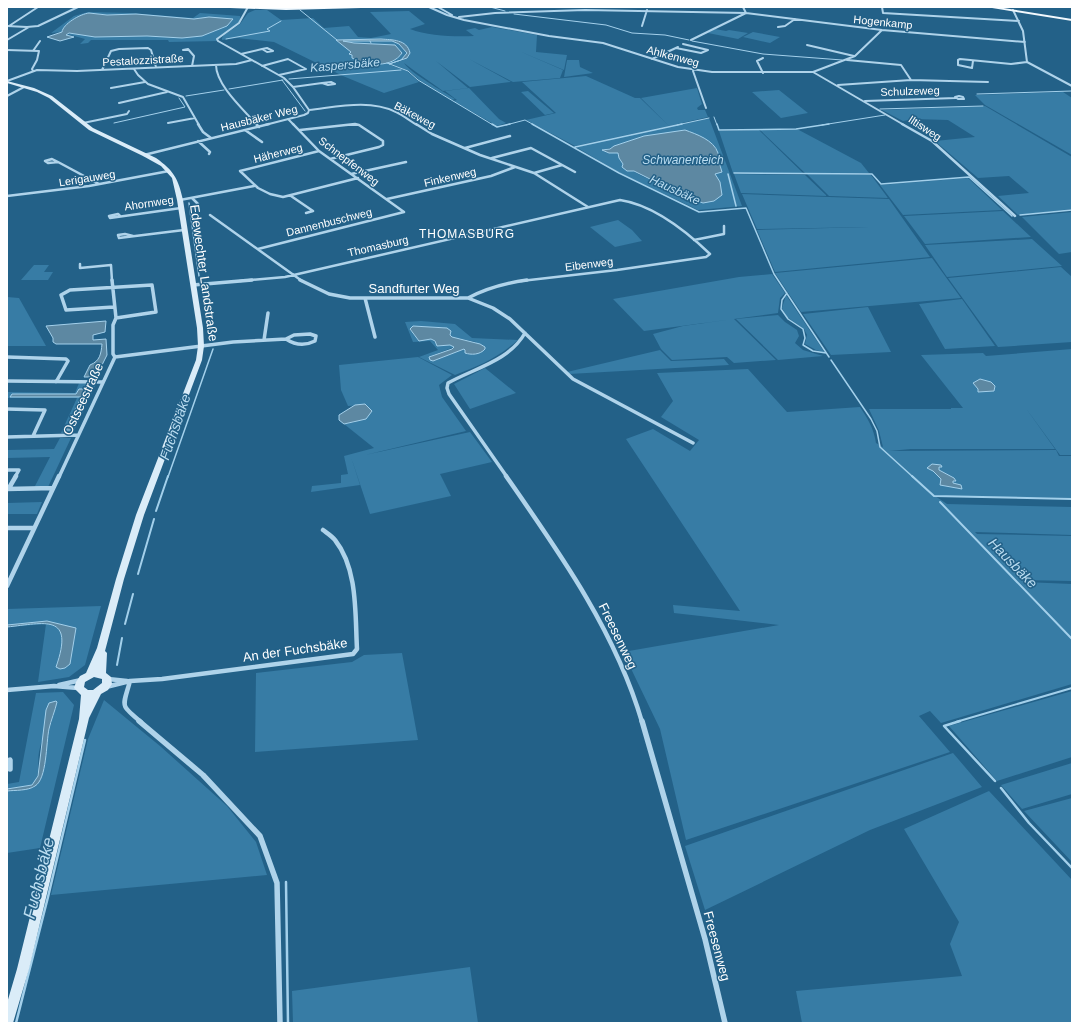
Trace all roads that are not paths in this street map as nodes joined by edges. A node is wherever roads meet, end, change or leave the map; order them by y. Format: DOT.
graph roads {
  1 [pos="38,7"];
  2 [pos="78,7"];
  3 [pos="230,7"];
  4 [pos="248,7"];
  5 [pos="361,7"];
  6 [pos="430,7"];
  7 [pos="438,7"];
  8 [pos="744,7"];
  9 [pos="882,7"];
  10 [pos="988,7"];
  11 [pos="647,10"];
  12 [pos="1013,10"];
  13 [pos="746,13"];
  14 [pos="452,16"];
  15 [pos="457,18"];
  16 [pos="795,19"];
  17 [pos="1019,20"];
  18 [pos="1072,20"];
  19 [pos="8,26"];
  20 [pos="29,26"];
  21 [pos="642,26"];
  22 [pos="785,26"];
  23 [pos="882,30"];
  24 [pos="7,40"];
  25 [pos="691,40"];
  26 [pos="41,41"];
  27 [pos="1025,42"];
  28 [pos="800,44"];
  29 [pos="676,48"];
  30 [pos="261,49"];
  31 [pos="7,50"];
  32 [pos="33,50"];
  33 [pos="188,50"];
  34 [pos="241,54"];
  35 [pos="855,56"];
  36 [pos="763,58"];
  37 [pos="652,59"];
  38 [pos="252,60"];
  39 [pos="847,60"];
  40 [pos="973,60"];
  41 [pos="1027,62"];
  42 [pos="216,65"];
  43 [pos="192,66"];
  44 [pos="262,66"];
  45 [pos="156,67"];
  46 [pos="134,69"];
  47 [pos="102,70"];
  48 [pos="33,71"];
  49 [pos="693,71"];
  50 [pos="813,72"];
  51 [pos="763,73"];
  52 [pos="279,75"];
  53 [pos="911,80"];
  54 [pos="7,82"];
  55 [pos="145,82"];
  56 [pos="988,82"];
  57 [pos="321,83"];
  58 [pos="838,85"];
  59 [pos="1072,86"];
  60 [pos="293,87"];
  61 [pos="24,88"];
  62 [pos="110,88"];
  63 [pos="167,92"];
  64 [pos="7,96"];
  65 [pos="956,98"];
  66 [pos="865,101"];
  67 [pos="119,102"];
  68 [pos="706,108"];
  69 [pos="309,110"];
  70 [pos="129,111"];
  71 [pos="195,118"];
  72 [pos="288,119"];
  73 [pos="83,123"];
  74 [pos="168,123"];
  75 [pos="259,127"];
  76 [pos="246,130"];
  77 [pos="300,130"];
  78 [pos="510,136"];
  79 [pos="211,138"];
  80 [pos="198,141"];
  81 [pos="262,142"];
  82 [pos="464,148"];
  83 [pos="319,151"];
  84 [pos="208,154"];
  85 [pos="144,155"];
  86 [pos="330,159"];
  87 [pos="491,159"];
  88 [pos="58,162"];
  89 [pos="406,162"];
  90 [pos="562,166"];
  91 [pos="515,167"];
  92 [pos="169,171"];
  93 [pos="574,172"];
  94 [pos="534,173"];
  95 [pos="351,174"];
  96 [pos="358,178"];
  97 [pos="100,184"];
  98 [pos="254,186"];
  99 [pos="7,196"];
  100 [pos="291,196"];
  101 [pos="192,198"];
  102 [pos="387,199"];
  103 [pos="180,200"];
  104 [pos="198,204"];
  105 [pos="588,207"];
  106 [pos="181,208"];
  107 [pos="404,212"];
  108 [pos="306,213"];
  109 [pos="210,214"];
  110 [pos="120,216"];
  111 [pos="1015,216"];
  112 [pos="724,226"];
  113 [pos="184,230"];
  114 [pos="133,236"];
  115 [pos="694,240"];
  116 [pos="258,249"];
  117 [pos="708,251"];
  118 [pos="80,264"];
  119 [pos="294,274"];
  120 [pos="193,285"];
  121 [pos="112,287"];
  122 [pos="365,298"];
  123 [pos="468,298"];
  124 [pos="114,307"];
  125 [pos="268,313"];
  126 [pos="116,318"];
  127 [pos="525,333"];
  128 [pos="375,337"];
  129 [pos="264,340"];
  130 [pos="286,340"];
  131 [pos="201,346"];
  132 [pos="7,357"];
  133 [pos="115,357"];
  134 [pos="7,381"];
  135 [pos="56,382"];
  136 [pos="102,382"];
  137 [pos="7,409"];
  138 [pos="33,436"];
  139 [pos="78,436"];
  140 [pos="7,437"];
  141 [pos="693,443"];
  142 [pos="7,470"];
  143 [pos="8,488"];
  144 [pos="53,488"];
  145 [pos="7,528"];
  146 [pos="34,528"];
  147 [pos="323,530"];
  148 [pos="7,586"];
  149 [pos="102,648"];
  150 [pos="90,675"];
  151 [pos="105,680"];
  152 [pos="130,681"];
  153 [pos="54,686"];
  154 [pos="82,687"];
  155 [pos="7,690"];
  156 [pos="97,692"];
  157 [pos="84,719"];
  158 [pos="7,761"];
  159 [pos="10,769"];
  160 [pos="7,1023"];
  161 [pos="280,1023"];
  162 [pos="726,1023"];
  1 -- 19 [label="street"];
  2 -- 20 [label="street"];
  3 -- 4 [label="main road"];
  4 -- 5 [label="main road"];
  4 -- 34 [label="street, Hausbäker Weg"];
  6 -- 14 [label="street, Ahlkenweg"];
  7 -- 14 [label="street, Ahlkenweg"];
  8 -- 13 [label="street"];
  9 -- 17 [label="street"];
  10 -- 12 [label="main road"];
  11 -- 13 [label="street, Hogenkamp"];
  11 -- 15 [label="street, Hogenkamp"];
  11 -- 21 [label="street"];
  12 -- 17 [label="street"];
  12 -- 18 [label="main road"];
  13 -- 16 [label="street, Hogenkamp"];
  13 -- 25 [label="street"];
  14 -- 15 [label="street, Ahlkenweg"];
  15 -- 37 [label="street, Ahlkenweg"];
  16 -- 22 [label="street"];
  16 -- 23 [label="street, Hogenkamp"];
  17 -- 27 [label="street"];
  19 -- 20 [label="street"];
  20 -- 24 [label="street"];
  23 -- 27 [label="street, Hogenkamp"];
  23 -- 35 [label="street, Ahlkenweg"];
  26 -- 32 [label="street"];
  27 -- 41 [label="street"];
  28 -- 35 [label="street"];
  29 -- 29 [label="street"];
  29 -- 37 [label="street"];
  30 -- 34 [label="street"];
  31 -- 32 [label="street"];
  32 -- 48 [label="street"];
  33 -- 43 [label="street"];
  34 -- 38 [label="street, Hausbäker Weg"];
  35 -- 39 [label="street, Ahlkenweg"];
  36 -- 51 [label="street"];
  37 -- 49 [label="street, Ahlkenweg"];
  38 -- 42 [label="street, Pestalozzistraße"];
  38 -- 44 [label="street, Hausbäker Weg"];
  39 -- 50 [label="street, Ahlkenweg"];
  39 -- 53 [label="street"];
  40 -- 40 [label="street"];
  40 -- 41 [label="street"];
  41 -- 59 [label="street"];
  42 -- 43 [label="street, Pestalozzistraße"];
  42 -- 75 [label="street"];
  43 -- 45 [label="street, Pestalozzistraße"];
  44 -- 52 [label="street, Hausbäker Weg"];
  44 -- 52 [label="street"];
  45 -- 46 [label="street, Pestalozzistraße"];
  45 -- 47 [label="street"];
  46 -- 47 [label="street, Pestalozzistraße"];
  46 -- 55 [label="street"];
  47 -- 48 [label="street, Pestalozzistraße"];
  48 -- 54 [label="street"];
  49 -- 51 [label="street, Ahlkenweg"];
  49 -- 68 [label="street"];
  50 -- 51 [label="street, Ahlkenweg"];
  50 -- 58 [label="street, Iltisweg"];
  52 -- 60 [label="street, Hausbäker Weg"];
  53 -- 56 [label="street"];
  53 -- 58 [label="street"];
  54 -- 61 [label="main road"];
  55 -- 62 [label="street"];
  55 -- 63 [label="street"];
  57 -- 57 [label="street"];
  57 -- 60 [label="street"];
  58 -- 66 [label="street, Iltisweg"];
  60 -- 69 [label="street, Hausbäker Weg"];
  61 -- 64 [label="street"];
  61 -- 73 [label="main road"];
  63 -- 67 [label="street"];
  63 -- 71 [label="street"];
  65 -- 66 [label="street, Schulzeweg"];
  66 -- 111 [label="street, Iltisweg"];
  69 -- 72 [label="street, Hausbäker Weg"];
  69 -- 82 [label="street, Bäkeweg"];
  70 -- 73 [label="street"];
  71 -- 74 [label="street"];
  71 -- 79 [label="street"];
  72 -- 75 [label="street, Hausbäker Weg"];
  72 -- 77 [label="street, Schnepfenweg"];
  73 -- 85 [label="main road"];
  75 -- 76 [label="street, Hausbäker Weg"];
  76 -- 79 [label="street, Hausbäker Weg"];
  76 -- 81 [label="street"];
  77 -- 83 [label="street, Schnepfenweg"];
  77 -- 86 [label="street"];
  78 -- 82 [label="street"];
  79 -- 80 [label="street, Hausbäker Weg"];
  80 -- 84 [label="street"];
  80 -- 85 [label="street, Hausbäker Weg"];
  82 -- 87 [label="street, Bäkeweg"];
  83 -- 86 [label="street, Schnepfenweg"];
  83 -- 98 [label="street, Häherweg"];
  85 -- 92 [label="main road"];
  86 -- 95 [label="street, Schnepfenweg"];
  87 -- 90 [label="street"];
  87 -- 91 [label="street, Bäkeweg"];
  88 -- 97 [label="street"];
  89 -- 95 [label="street"];
  90 -- 93 [label="street"];
  90 -- 94 [label="street"];
  91 -- 94 [label="street, Bäkeweg"];
  91 -- 102 [label="street, Finkenweg"];
  92 -- 97 [label="street, Lerigauweg"];
  92 -- 103 [label="main road, Edewechter Landstraße"];
  94 -- 105 [label="street, Bäkeweg"];
  95 -- 96 [label="street, Schnepfenweg"];
  96 -- 100 [label="street"];
  96 -- 102 [label="street, Schnepfenweg"];
  97 -- 99 [label="street, Lerigauweg"];
  98 -- 100 [label="street"];
  98 -- 101 [label="street"];
  100 -- 108 [label="street"];
  101 -- 103 [label="street"];
  101 -- 104 [label="street"];
  102 -- 107 [label="street, Schnepfenweg"];
  103 -- 106 [label="main road, Edewechter Landstraße"];
  105 -- 115 [label="street, Thomasburg"];
  105 -- 119 [label="street, Thomasburg"];
  106 -- 110 [label="street, Ahornweg"];
  106 -- 113 [label="main road, Edewechter Landstraße"];
  107 -- 116 [label="street, Dannenbuschweg"];
  109 -- 116 [label="street, Sandfurter Weg"];
  112 -- 115 [label="street"];
  113 -- 114 [label="street"];
  113 -- 120 [label="main road, Edewechter Landstraße"];
  115 -- 117 [label="street, Thomasburg"];
  116 -- 119 [label="street, Sandfurter Weg"];
  117 -- 123 [label="street, Eibenweg"];
  118 -- 121 [label="street"];
  119 -- 120 [label="street, Thomasburg"];
  119 -- 122 [label="street, Sandfurter Weg"];
  120 -- 131 [label="main road, Edewechter Landstraße"];
  121 -- 124 [label="street"];
  121 -- 124 [label="street"];
  121 -- 126 [label="street"];
  122 -- 123 [label="street, Sandfurter Weg"];
  122 -- 128 [label="street"];
  123 -- 127 [label="street, Sandfurter Weg"];
  124 -- 126 [label="street"];
  125 -- 129 [label="street"];
  126 -- 133 [label="street"];
  127 -- 141 [label="street, Sandfurter Weg"];
  127 -- 162 [label="street, Freesenweg"];
  129 -- 130 [label="street, Ostseestraße"];
  129 -- 131 [label="street, Ostseestraße"];
  130 -- 130 [label="street"];
  131 -- 133 [label="street, Ostseestraße"];
  131 -- 149 [label="main road, Edewechter Landstraße"];
  132 -- 135 [label="street"];
  133 -- 136 [label="street, Ostseestraße"];
  134 -- 135 [label="street"];
  135 -- 136 [label="street"];
  136 -- 139 [label="street, Ostseestraße"];
  137 -- 138 [label="street"];
  138 -- 139 [label="street"];
  138 -- 140 [label="street"];
  139 -- 144 [label="street, Ostseestraße"];
  142 -- 143 [label="street"];
  143 -- 144 [label="street"];
  144 -- 146 [label="street, Ostseestraße"];
  145 -- 146 [label="street"];
  146 -- 148 [label="street, Ostseestraße"];
  147 -- 152 [label="street, An der Fuchsbäke"];
  149 -- 150 [label="main road, Edewechter Landstraße"];
  149 -- 151 [label="main road, Edewechter Landstraße"];
  150 -- 151 [label="main road"];
  150 -- 154 [label="main road"];
  151 -- 152 [label="street, An der Fuchsbäke"];
  151 -- 152 [label="street, An der Fuchsbäke"];
  151 -- 156 [label="main road"];
  152 -- 161 [label="street"];
  153 -- 154 [label="street"];
  153 -- 154 [label="street"];
  153 -- 155 [label="street"];
  154 -- 156 [label="main road"];
  154 -- 157 [label="main road"];
  156 -- 157 [label="main road"];
  157 -- 160 [label="main road"];
  158 -- 159 [label="street"];
}
